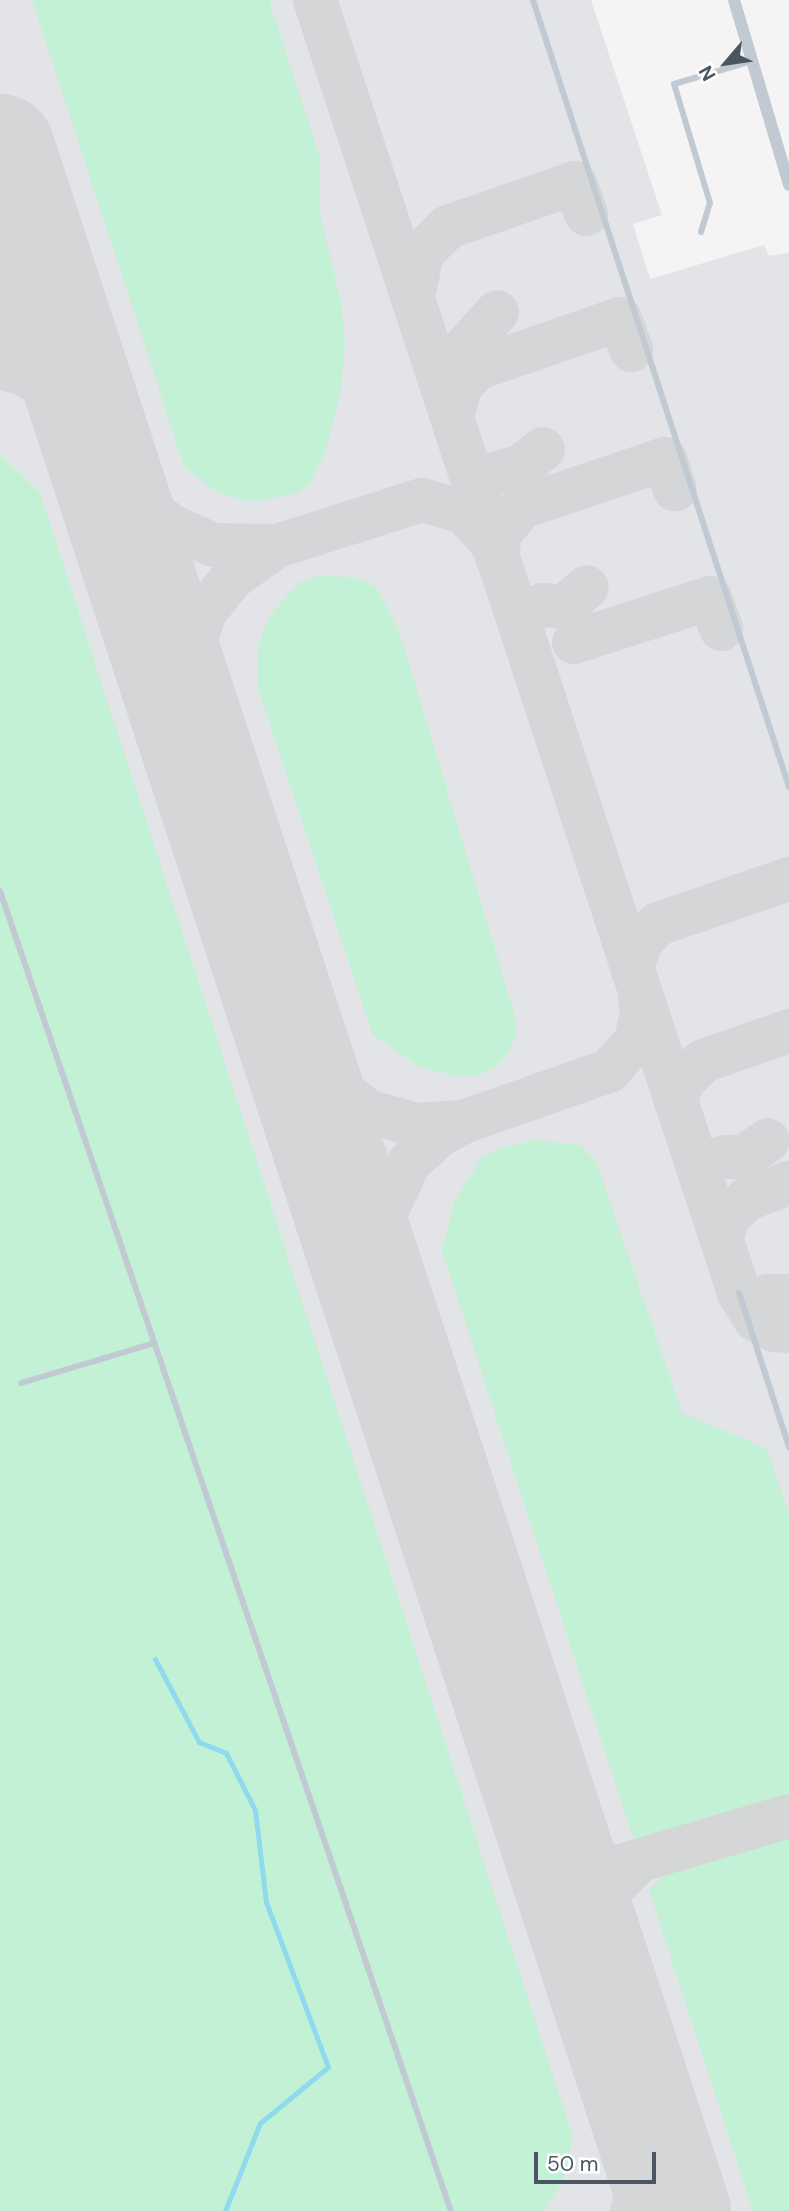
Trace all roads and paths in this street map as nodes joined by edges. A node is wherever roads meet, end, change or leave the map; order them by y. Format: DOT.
graph roads {
  1 [pos="533,0"];
  2 [pos="734,0"];
  3 [pos="752,61"];
  4 [pos="782,164"];
  5 [pos="789,179"];
  6 [pos="789,185"];
  7 [pos="701,232"];
  8 [pos="789,758"];
  9 [pos="780,760"];
  10 [pos="789,787"];
  11 [pos="0,891"];
  12 [pos="739,1293"];
  13 [pos="154,1343"];
  14 [pos="21,1383"];
  15 [pos="789,1447"];
  16 [pos="451,2211"];
  1 -- 9 [label="lane"];
  2 -- 3 [label="street"];
  3 -- 4 [label="street"];
  3 -- 7 [label="lane"];
  4 -- 5 [label="street"];
  4 -- 6 [label="street"];
  8 -- 9 [label="lane"];
  9 -- 10 [label="lane"];
  11 -- 13 [label="lane"];
  12 -- 15 [label="lane"];
  13 -- 14 [label="lane"];
  13 -- 16 [label="lane"];
}
